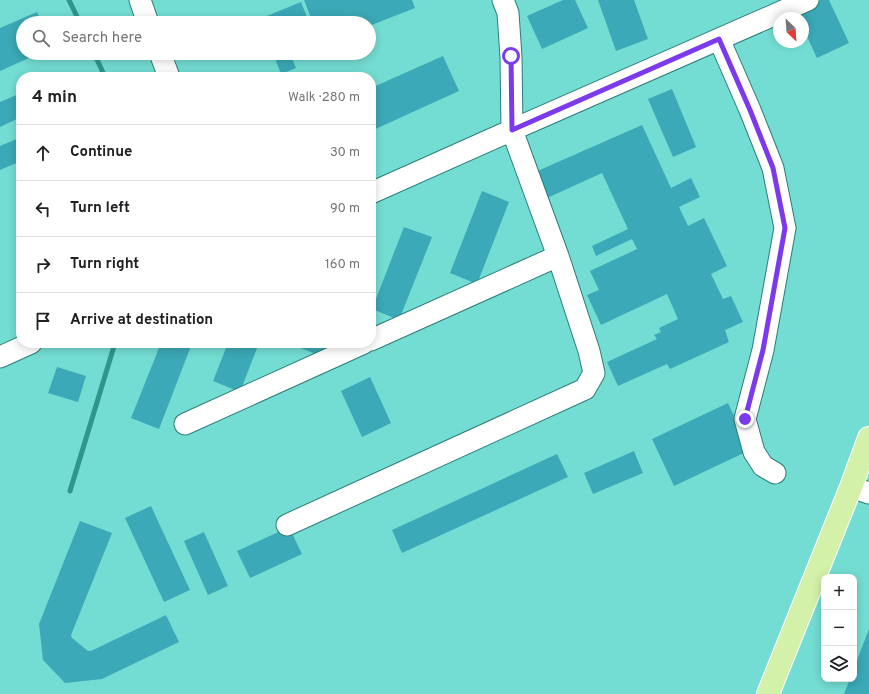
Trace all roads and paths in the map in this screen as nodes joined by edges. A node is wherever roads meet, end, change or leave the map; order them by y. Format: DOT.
graph roads {
  1 [pos="140,0"];
  2 [pos="503,0"];
  3 [pos="808,0"];
  4 [pos="146,16"];
  5 [pos="719,39"];
  6 [pos="163,60"];
  7 [pos="167,72"];
  8 [pos="512,130"];
  9 [pos="376,191"];
  10 [pos="558,256"];
  11 [pos="376,338"];
  12 [pos="20,348"];
  13 [pos="353,348"];
  14 [pos="0,357"];
  15 [pos="185,424"];
  16 [pos="869,438"];
  17 [pos="775,473"];
  18 [pos="860,490"];
  19 [pos="288,525"];
  20 [pos="768,694"];
  1 -- 4 [label="street"];
  2 -- 8 [label="street"];
  3 -- 5 [label="street"];
  5 -- 8 [label="street"];
  5 -- 17 [label="street"];
  6 -- 7 [label="street"];
  8 -- 9 [label="street"];
  8 -- 10 [label="street"];
  10 -- 11 [label="street"];
  10 -- 19 [label="street"];
  12 -- 14 [label="street"];
  13 -- 15 [label="street"];
  16 -- 18 [label="main road"];
  18 -- 20 [label="main road"];
}
